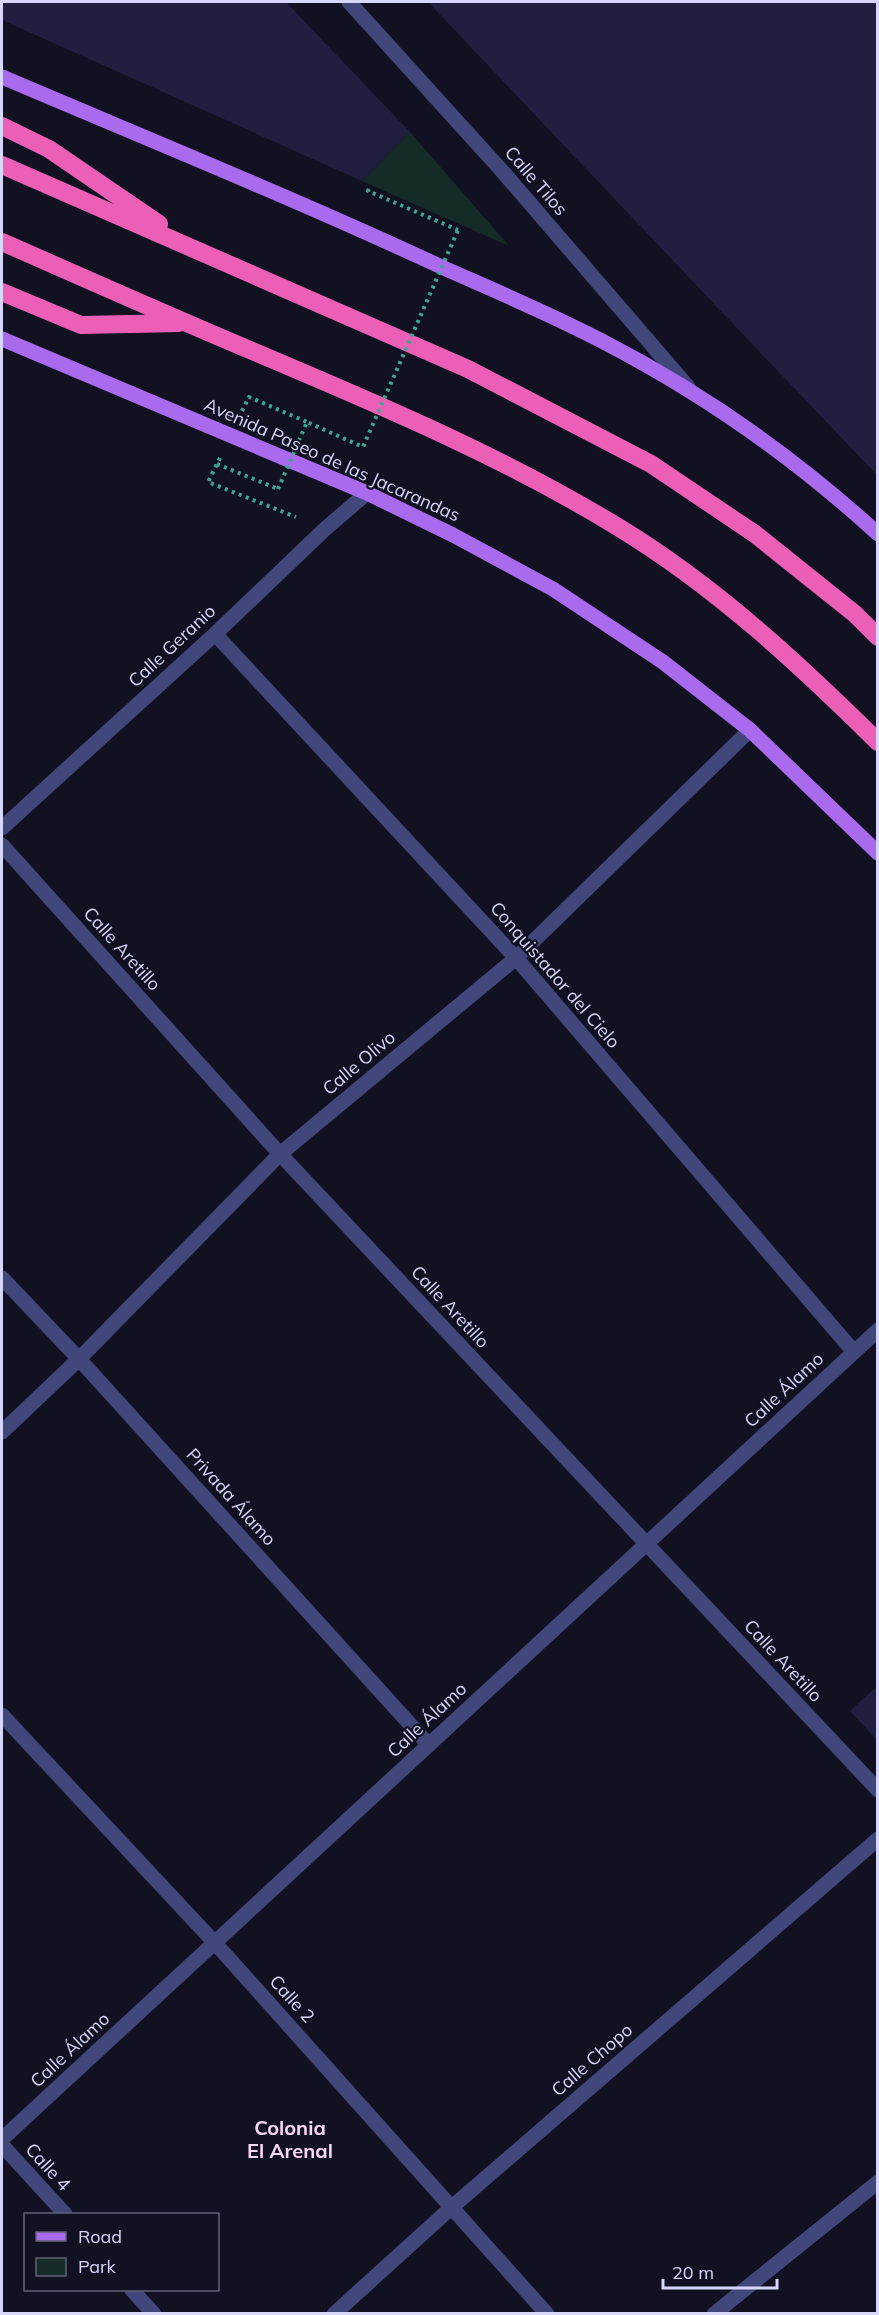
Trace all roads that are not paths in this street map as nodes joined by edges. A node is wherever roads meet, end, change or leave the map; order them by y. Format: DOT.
graph roads {
  1 [pos="349,2"];
  2 [pos="2,77"];
  3 [pos="2,126"];
  4 [pos="4,168"];
  5 [pos="2,242"];
  6 [pos="195,248"];
  7 [pos="2,292"];
  8 [pos="186,322"];
  9 [pos="2,339"];
  10 [pos="690,390"];
  11 [pos="367,493"];
  12 [pos="878,534"];
  13 [pos="215,634"];
  14 [pos="878,637"];
  15 [pos="750,730"];
  16 [pos="878,742"];
  17 [pos="2,828"];
  18 [pos="2,845"];
  19 [pos="878,853"];
  20 [pos="516,957"];
  21 [pos="280,1154"];
  22 [pos="2,1278"];
  23 [pos="878,1330"];
  24 [pos="854,1352"];
  25 [pos="79,1359"];
  26 [pos="2,1432"];
  27 [pos="646,1544"];
  28 [pos="2,1715"];
  29 [pos="429,1745"];
  30 [pos="878,1790"];
  31 [pos="878,1839"];
  32 [pos="215,1943"];
  33 [pos="2,2139"];
  34 [pos="2,2145"];
  35 [pos="878,2182"];
  36 [pos="452,2207"];
  37 [pos="64,2213"];
  38 [pos="134,2291"];
  39 [pos="154,2313"];
  40 [pos="334,2313"];
  41 [pos="547,2313"];
  42 [pos="714,2313"];
  1 -- 10 [label="street, Calle Tilos"];
  2 -- 10 [label="main road"];
  3 -- 6 [label="highway"];
  4 -- 6 [label="highway"];
  5 -- 8 [label="highway"];
  6 -- 14 [label="highway"];
  7 -- 8 [label="highway"];
  8 -- 16 [label="highway"];
  9 -- 11 [label="main road, Avenida Paseo de las Jacarandas"];
  10 -- 12 [label="main road"];
  11 -- 13 [label="street, Calle Geranio"];
  11 -- 15 [label="main road, Avenida Paseo de las Jacarandas"];
  13 -- 17 [label="street, Calle Geranio"];
  13 -- 20 [label="street, Conquistador del Cielo"];
  15 -- 19 [label="main road, Avenida Paseo de las Jacarandas"];
  15 -- 20 [label="street, Calle Olivo"];
  18 -- 21 [label="street, Calle Aretillo"];
  20 -- 21 [label="street, Calle Olivo"];
  20 -- 24 [label="street, Conquistador del Cielo"];
  21 -- 25 [label="street, Calle Olivo"];
  21 -- 27 [label="street, Calle Aretillo"];
  22 -- 25 [label="street, Privada Álamo"];
  23 -- 24 [label="street, Calle Álamo"];
  24 -- 27 [label="street, Calle Álamo"];
  25 -- 26 [label="street, Calle Olivo"];
  25 -- 29 [label="street, Privada Álamo"];
  27 -- 29 [label="street, Calle Álamo"];
  27 -- 30 [label="street, Calle Aretillo"];
  28 -- 32 [label="street, Calle 2"];
  29 -- 32 [label="street, Calle Álamo"];
  31 -- 36 [label="street, Calle Chopo"];
  32 -- 33 [label="street, Calle Álamo"];
  32 -- 36 [label="street, Calle 2"];
  34 -- 37 [label="street, Calle 4"];
  35 -- 42 [label="street"];
  36 -- 40 [label="street, Calle Chopo"];
  36 -- 41 [label="street, Calle 2"];
  38 -- 39 [label="street"];
}
